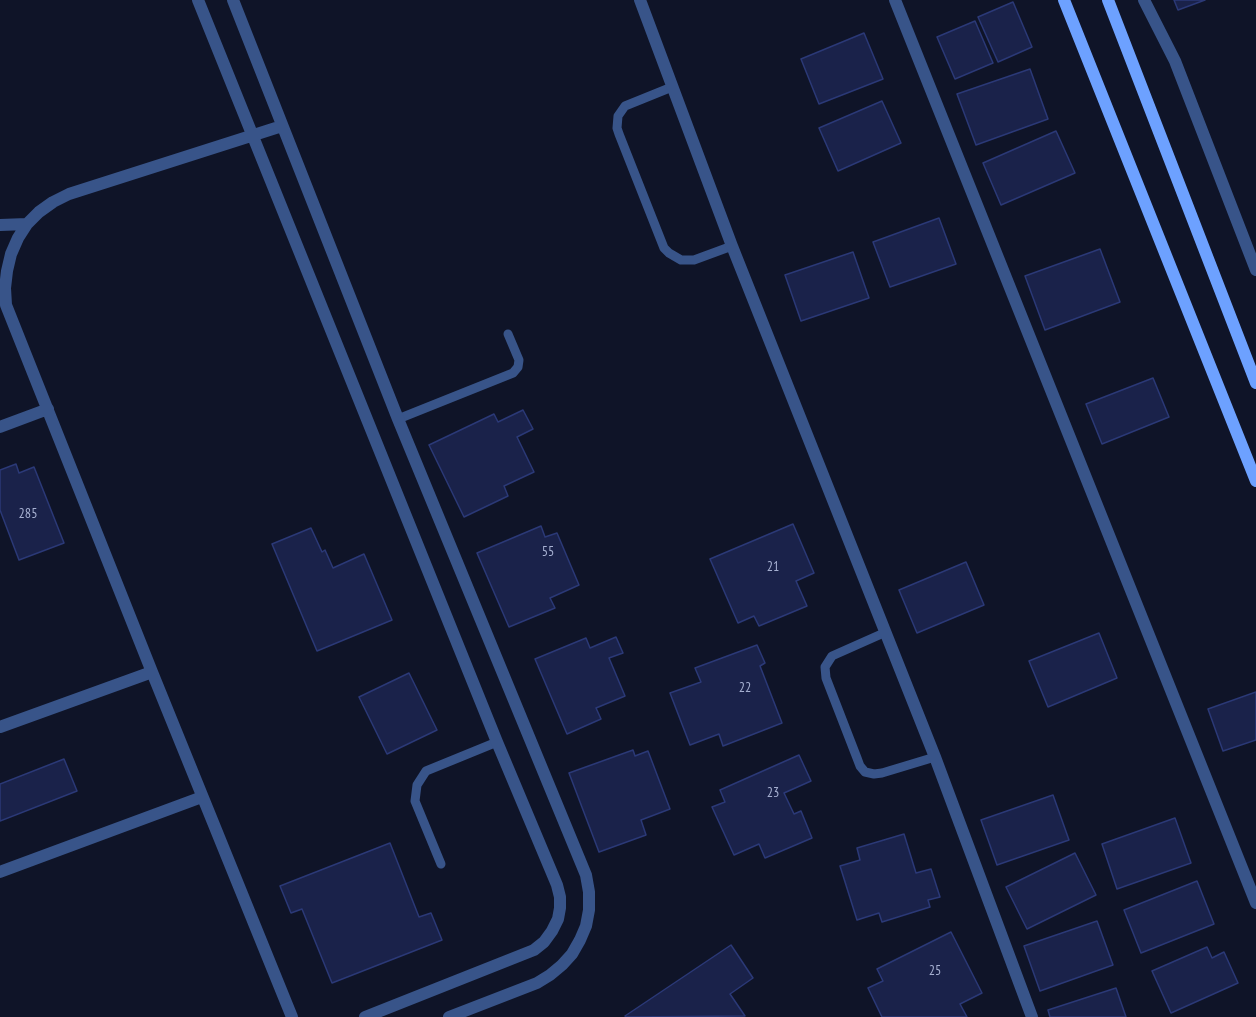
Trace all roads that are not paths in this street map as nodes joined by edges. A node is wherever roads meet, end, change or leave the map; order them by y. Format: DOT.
graph roads {
  1 [pos="198,0"];
  2 [pos="233,0"];
  3 [pos="640,0"];
  4 [pos="896,0"];
  5 [pos="1064,0"];
  6 [pos="1108,0"];
  7 [pos="1144,0"];
  8 [pos="672,87"];
  9 [pos="282,126"];
  10 [pos="252,136"];
  11 [pos="27,224"];
  12 [pos="0,225"];
  13 [pos="732,246"];
  14 [pos="1256,270"];
  15 [pos="508,334"];
  16 [pos="1256,383"];
  17 [pos="48,409"];
  18 [pos="398,419"];
  19 [pos="0,427"];
  20 [pos="1256,480"];
  21 [pos="886,632"];
  22 [pos="152,672"];
  23 [pos="0,727"];
  24 [pos="497,742"];
  25 [pos="935,757"];
  26 [pos="202,797"];
  27 [pos="441,864"];
  28 [pos="0,872"];
  29 [pos="1256,903"];
  30 [pos="292,1017"];
  31 [pos="365,1017"];
  32 [pos="449,1017"];
  33 [pos="1032,1017"];
  1 -- 10 [label="street"];
  2 -- 9 [label="street"];
  3 -- 8 [label="street"];
  4 -- 29 [label="street"];
  5 -- 20 [label="main road"];
  6 -- 16 [label="main road"];
  7 -- 14 [label="street"];
  8 -- 13 [label="street"];
  8 -- 13 [label="lane"];
  9 -- 10 [label="street"];
  9 -- 18 [label="street"];
  10 -- 11 [label="street"];
  10 -- 24 [label="street"];
  11 -- 12 [label="street"];
  11 -- 17 [label="street"];
  13 -- 21 [label="street"];
  15 -- 18 [label="lane"];
  17 -- 19 [label="street"];
  17 -- 22 [label="street"];
  18 -- 32 [label="street"];
  21 -- 25 [label="street"];
  21 -- 25 [label="lane"];
  22 -- 23 [label="street"];
  22 -- 26 [label="street"];
  24 -- 27 [label="lane"];
  24 -- 31 [label="street"];
  25 -- 33 [label="street"];
  26 -- 28 [label="street"];
  26 -- 30 [label="street"];
}
